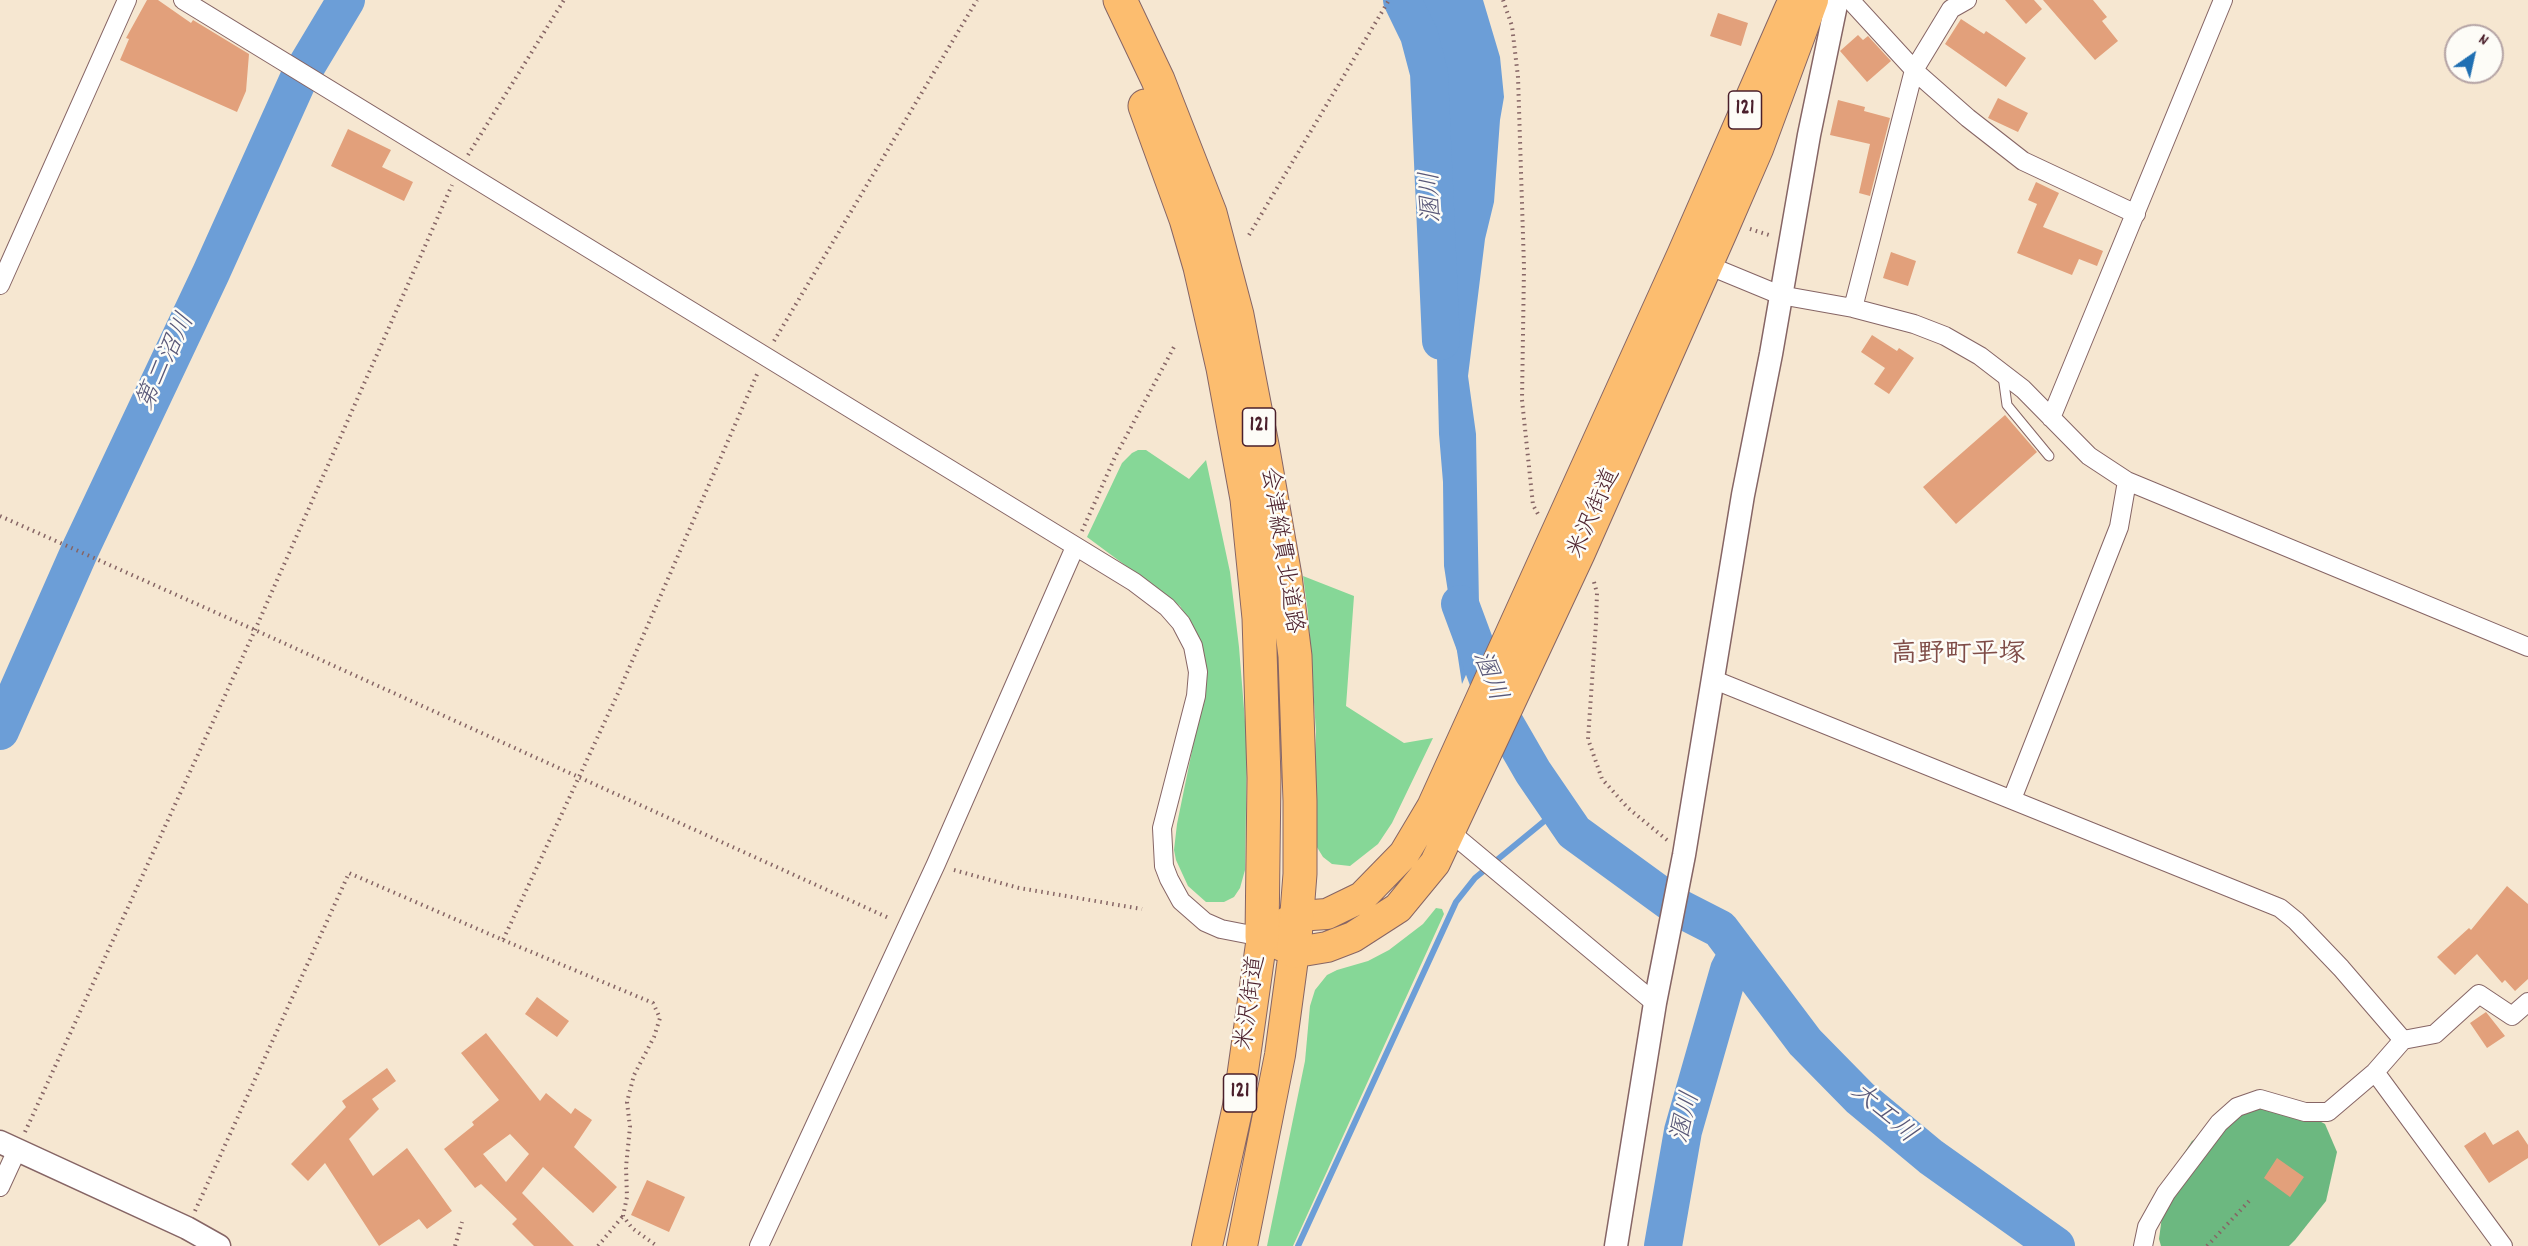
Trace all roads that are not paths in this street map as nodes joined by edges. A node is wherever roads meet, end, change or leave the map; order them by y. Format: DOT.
graph roads {
  1 [pos="127,0"];
  2 [pos="183,0"];
  3 [pos="1100,0"];
  4 [pos="1120,0"];
  5 [pos="1793,0"];
  6 [pos="1813,0"];
  7 [pos="1837,0"];
  8 [pos="1850,0"];
  9 [pos="1967,0"];
  10 [pos="2223,0"];
  11 [pos="1914,70"];
  12 [pos="2136,214"];
  13 [pos="1695,260"];
  14 [pos="0,285"];
  15 [pos="1780,295"];
  16 [pos="1853,308"];
  17 [pos="2003,374"];
  18 [pos="2052,418"];
  19 [pos="2049,456"];
  20 [pos="2127,481"];
  21 [pos="1075,547"];
  22 [pos="1523,640"];
  23 [pos="2528,647"];
  24 [pos="1712,679"];
  25 [pos="2012,799"];
  26 [pos="1444,820"];
  27 [pos="1297,916"];
  28 [pos="1262,937"];
  29 [pos="1294,951"];
  30 [pos="2528,1002"];
  31 [pos="1655,1003"];
  32 [pos="2403,1040"];
  33 [pos="2375,1072"];
  34 [pos="8,1146"];
  35 [pos="0,1187"];
  36 [pos="219,1246"];
  37 [pos="759,1246"];
  38 [pos="1207,1246"];
  39 [pos="1242,1246"];
  40 [pos="1616,1246"];
  41 [pos="2143,1246"];
  42 [pos="2503,1246"];
  1 -- 14 [label="street"];
  2 -- 21 [label="street"];
  3 -- 28 [label="highway, 会津縦貫北道路 / 121"];
  4 -- 27 [label="highway, 会津縦貫北道路 / 121"];
  5 -- 13 [label="highway, 米沢街道 / 121"];
  6 -- 13 [label="highway, 米沢街道 / 121"];
  7 -- 15 [label="street"];
  8 -- 11 [label="street"];
  9 -- 11 [label="street"];
  10 -- 12 [label="street"];
  11 -- 12 [label="street"];
  11 -- 16 [label="street"];
  12 -- 18 [label="street"];
  13 -- 15 [label="street"];
  13 -- 22 [label="highway, 米沢街道 / 121"];
  13 -- 22 [label="highway, 米沢街道 / 121"];
  15 -- 16 [label="street"];
  15 -- 24 [label="street"];
  16 -- 17 [label="street"];
  17 -- 18 [label="street"];
  17 -- 19 [label="lane"];
  18 -- 20 [label="street"];
  20 -- 23 [label="street"];
  20 -- 25 [label="street"];
  21 -- 28 [label="street"];
  21 -- 37 [label="street"];
  22 -- 26 [label="highway, 米沢街道 / 121"];
  24 -- 25 [label="street"];
  24 -- 31 [label="street"];
  25 -- 32 [label="street"];
  26 -- 27 [label="highway, 米沢街道 / 121"];
  26 -- 29 [label="highway, 米沢街道 / 121"];
  26 -- 31 [label="street"];
  27 -- 28 [label="highway, 米沢街道 / 121"];
  27 -- 29 [label="highway, 121"];
  28 -- 29 [label="highway, 米沢街道"];
  28 -- 38 [label="highway, 米沢街道 / 121"];
  29 -- 39 [label="highway, 米沢街道 / 121"];
  30 -- 32 [label="street"];
  31 -- 40 [label="street"];
  32 -- 33 [label="street"];
  33 -- 41 [label="street"];
  33 -- 42 [label="street"];
  34 -- 35 [label="street"];
  34 -- 36 [label="street"];
}
